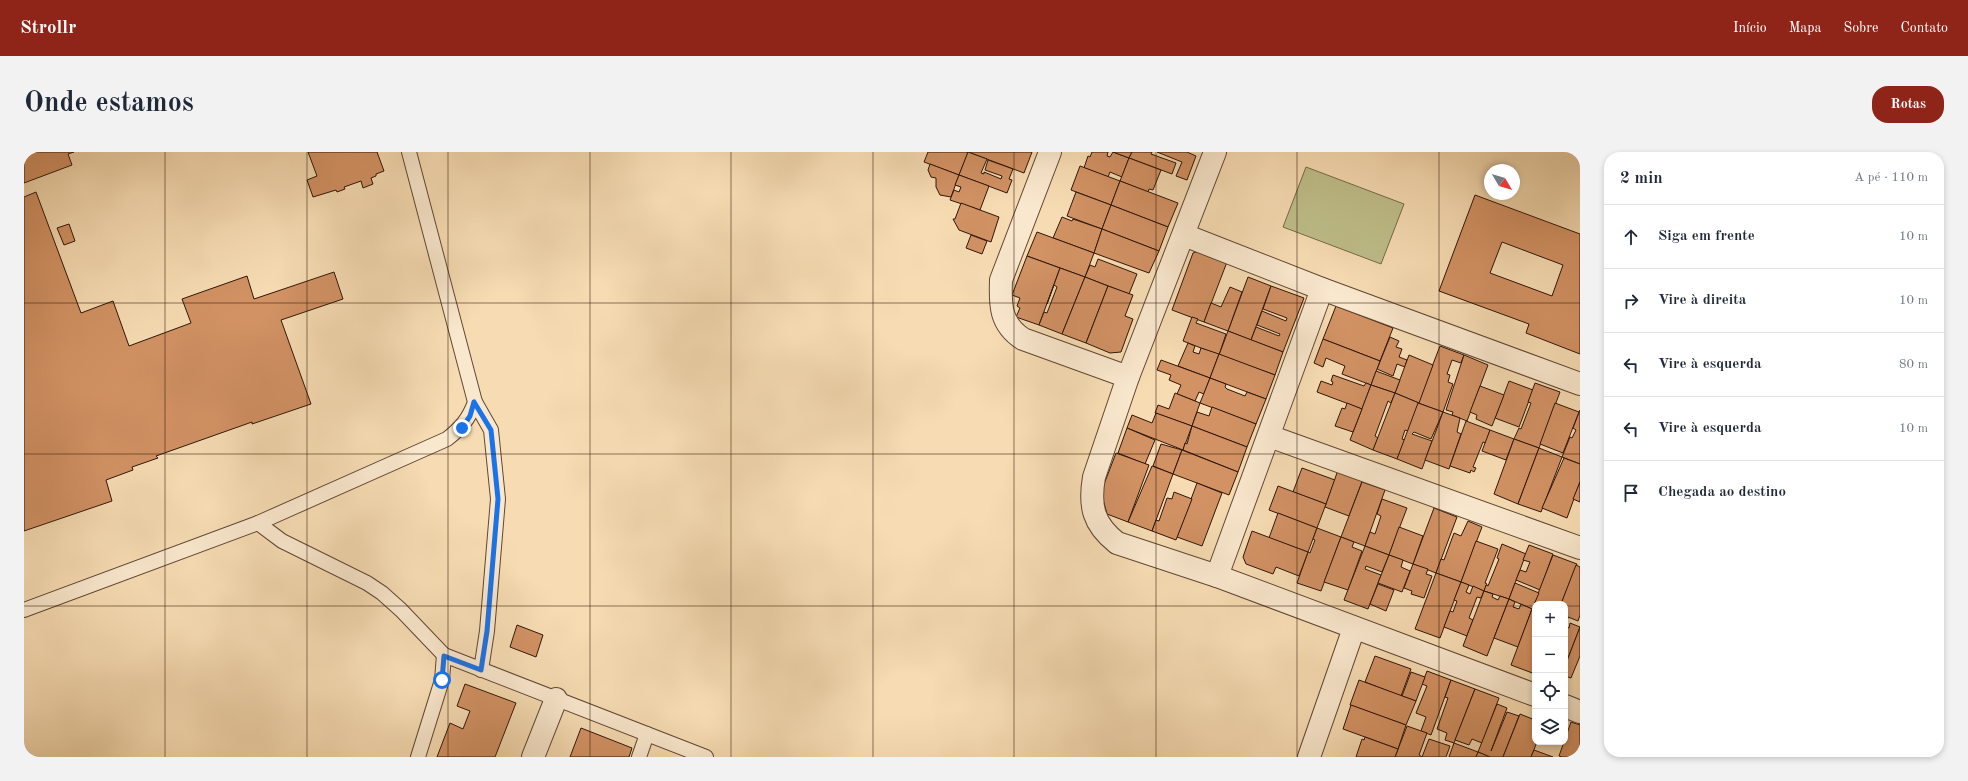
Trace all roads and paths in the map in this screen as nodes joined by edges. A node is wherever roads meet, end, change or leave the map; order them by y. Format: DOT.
graph roads {
  1 [pos="409,152"];
  2 [pos="1050,152"];
  3 [pos="1215,152"];
  4 [pos="1184,235"];
  5 [pos="1322,289"];
  6 [pos="1128,377"];
  7 [pos="1580,384"];
  8 [pos="474,402"];
  9 [pos="1269,436"];
  10 [pos="258,523"];
  11 [pos="1580,548"];
  12 [pos="1218,576"];
  13 [pos="24,610"];
  14 [pos="1354,628"];
  15 [pos="444,656"];
  16 [pos="481,670"];
  17 [pos="1532,694"];
  18 [pos="556,699"];
  19 [pos="1568,707"];
  20 [pos="1580,712"];
  21 [pos="647,734"];
  22 [pos="418,757"];
  23 [pos="534,757"];
  24 [pos="639,757"];
  25 [pos="706,757"];
  26 [pos="1309,757"];
  1 -- 8 [label="lane"];
  2 -- 6 [label="street"];
  3 -- 4 [label="street"];
  4 -- 5 [label="street"];
  4 -- 6 [label="street"];
  5 -- 7 [label="street"];
  5 -- 9 [label="street"];
  6 -- 12 [label="street"];
  8 -- 10 [label="lane"];
  8 -- 16 [label="lane"];
  9 -- 11 [label="street"];
  9 -- 12 [label="street"];
  10 -- 13 [label="lane"];
  10 -- 15 [label="lane"];
  12 -- 14 [label="street"];
  14 -- 17 [label="street"];
  14 -- 26 [label="street"];
  15 -- 16 [label="lane"];
  15 -- 22 [label="lane"];
  16 -- 18 [label="lane"];
  18 -- 21 [label="lane"];
  18 -- 23 [label="street"];
  19 -- 20 [label="street"];
  21 -- 24 [label="lane"];
  21 -- 25 [label="lane"];
}
